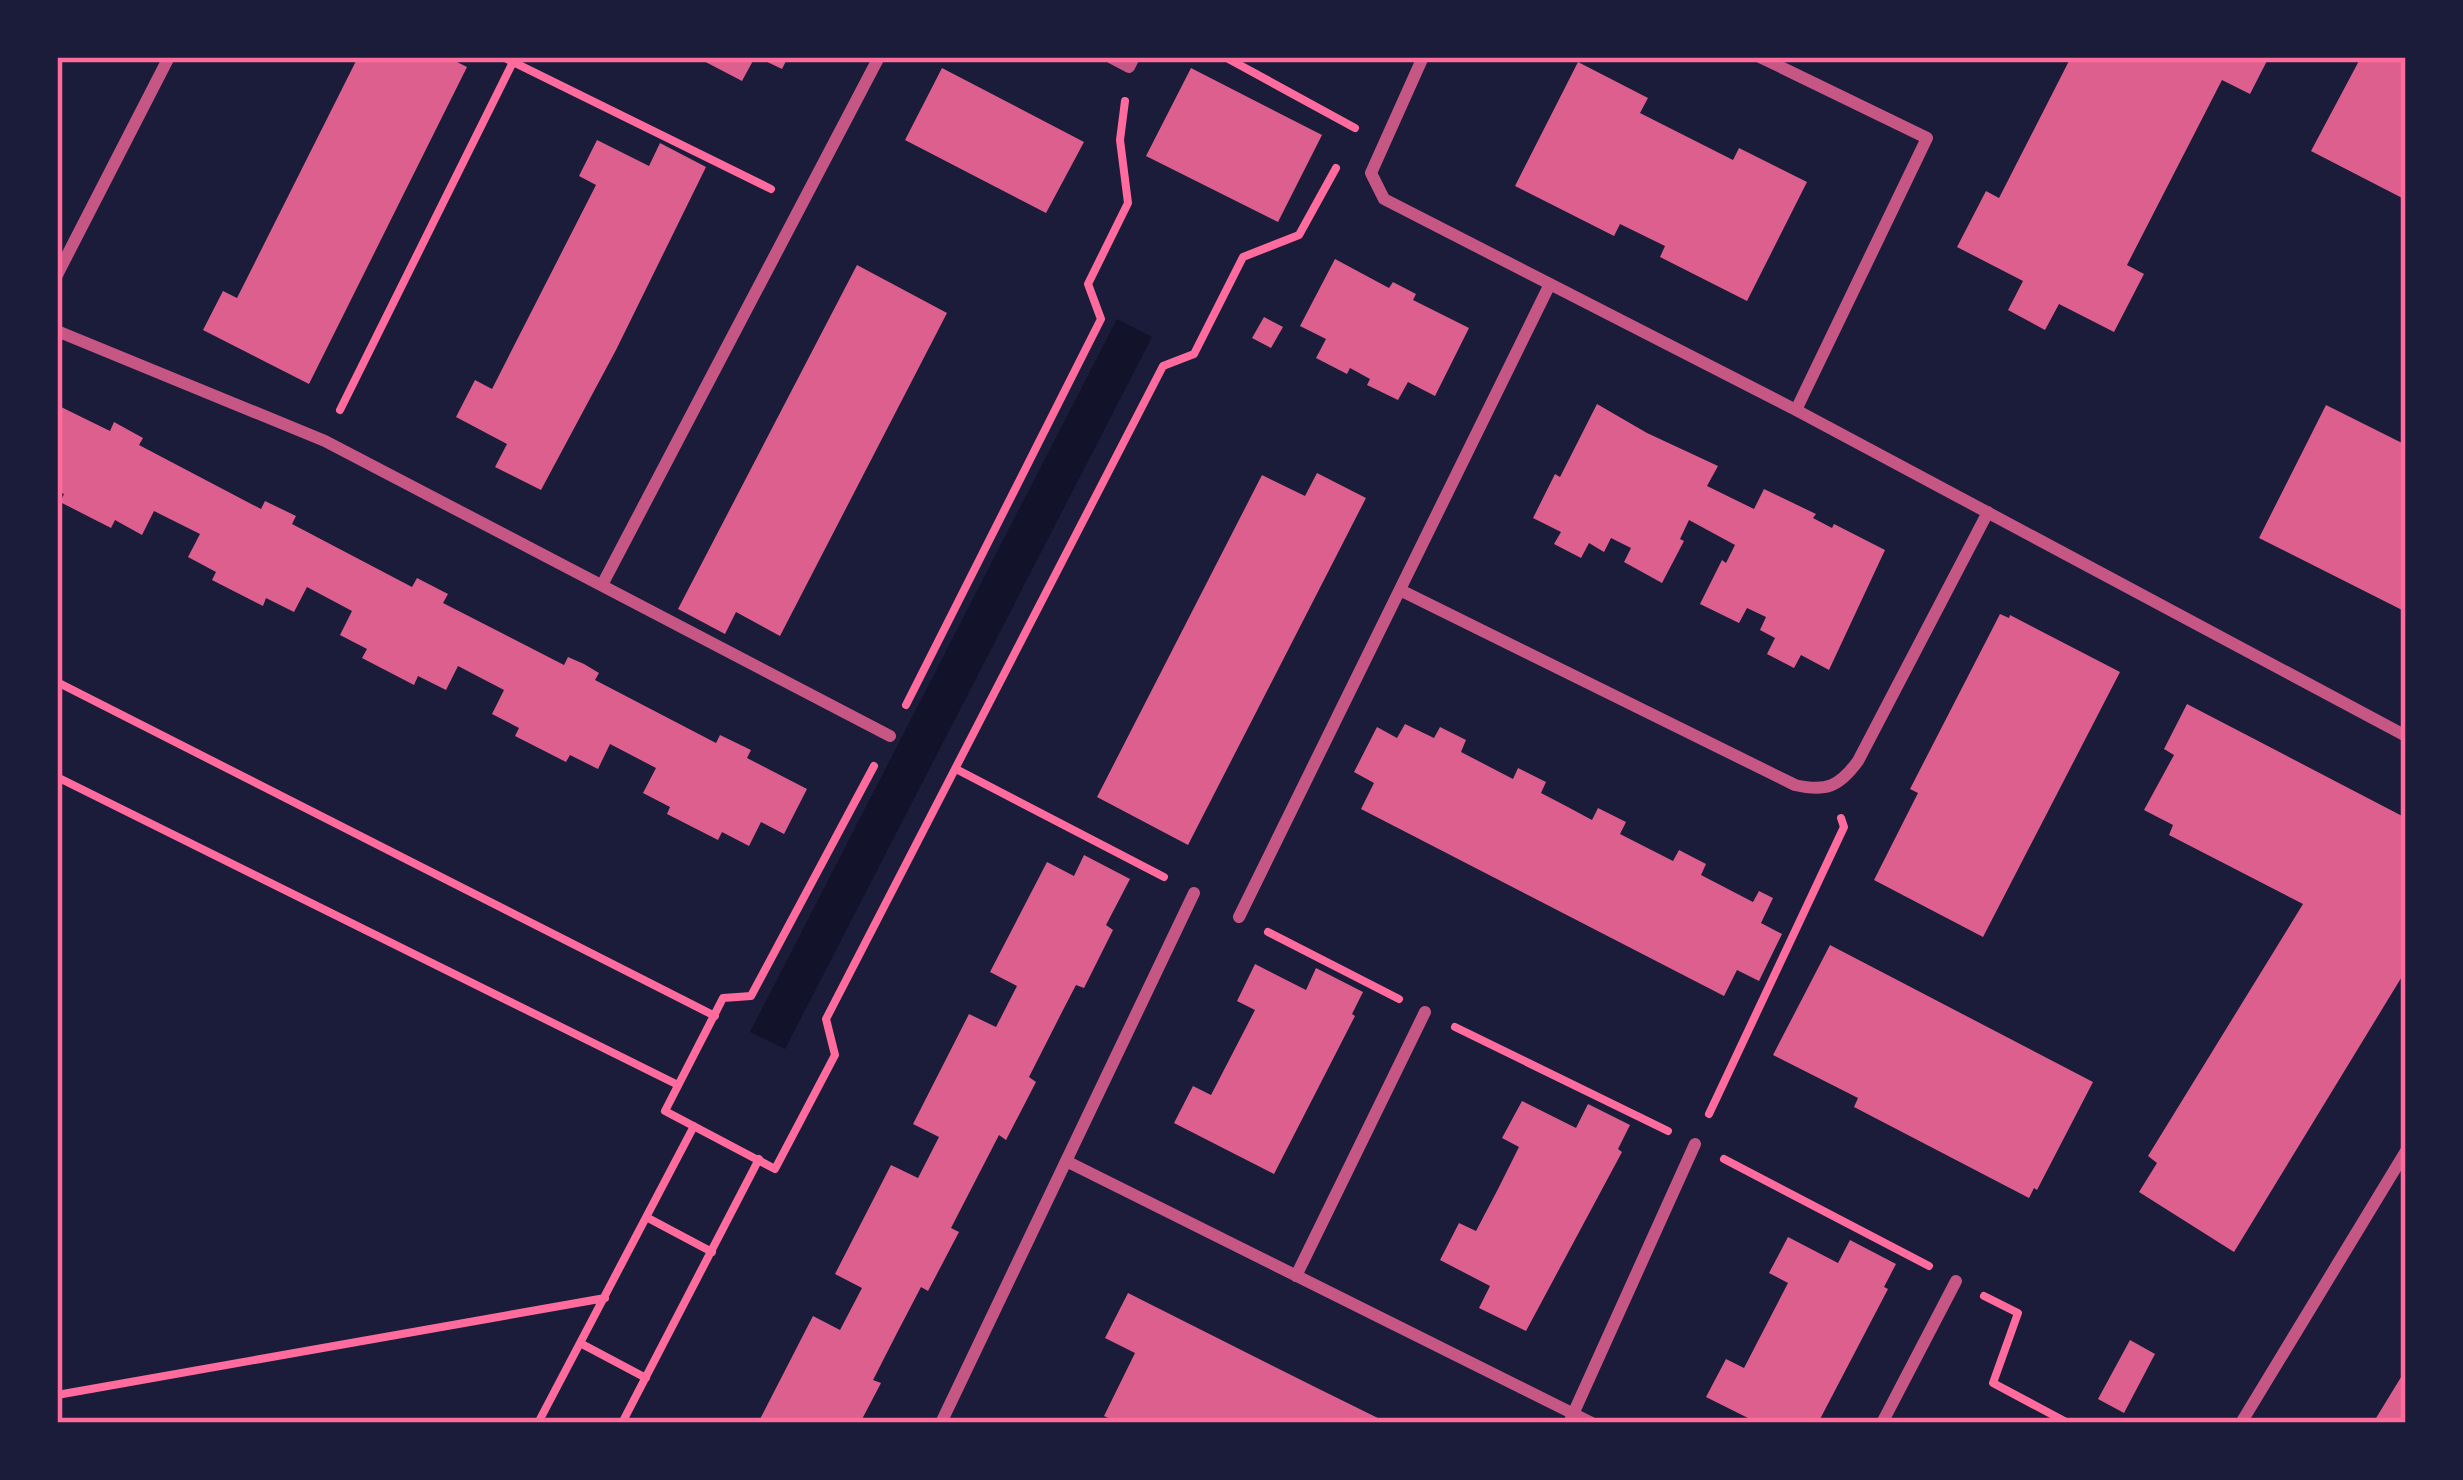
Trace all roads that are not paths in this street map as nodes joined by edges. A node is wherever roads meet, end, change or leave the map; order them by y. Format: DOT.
graph roads {
  1 [pos="169,57"];
  2 [pos="879,57"];
  3 [pos="1110,57"];
  4 [pos="1134,57"];
  5 [pos="1423,57"];
  6 [pos="1760,57"];
  7 [pos="57,275"];
  8 [pos="1550,284"];
  9 [pos="57,331"];
  10 [pos="1796,410"];
  11 [pos="1988,512"];
  12 [pos="602,585"];
  13 [pos="1400,590"];
  14 [pos="890,736"];
  15 [pos="2406,736"];
  16 [pos="1194,893"];
  17 [pos="1239,917"];
  18 [pos="1425,1012"];
  19 [pos="1695,1144"];
  20 [pos="2406,1151"];
  21 [pos="1066,1161"];
  22 [pos="1296,1276"];
  23 [pos="1956,1281"];
  24 [pos="1571,1418"];
  25 [pos="941,1423"];
  26 [pos="1592,1423"];
  27 [pos="1882,1423"];
  28 [pos="2241,1423"];
  1 -- 7 [label="street"];
  2 -- 12 [label="street"];
  3 -- 4 [label="street"];
  5 -- 8 [label="street"];
  6 -- 10 [label="street"];
  8 -- 10 [label="street"];
  8 -- 13 [label="street"];
  9 -- 12 [label="street"];
  10 -- 11 [label="street"];
  11 -- 13 [label="street"];
  11 -- 15 [label="street"];
  12 -- 14 [label="street"];
  13 -- 17 [label="street"];
  16 -- 21 [label="street"];
  18 -- 22 [label="street"];
  19 -- 24 [label="street"];
  20 -- 28 [label="street"];
  21 -- 22 [label="street"];
  21 -- 25 [label="street"];
  22 -- 24 [label="street"];
  23 -- 27 [label="street"];
  24 -- 26 [label="street"];
}
